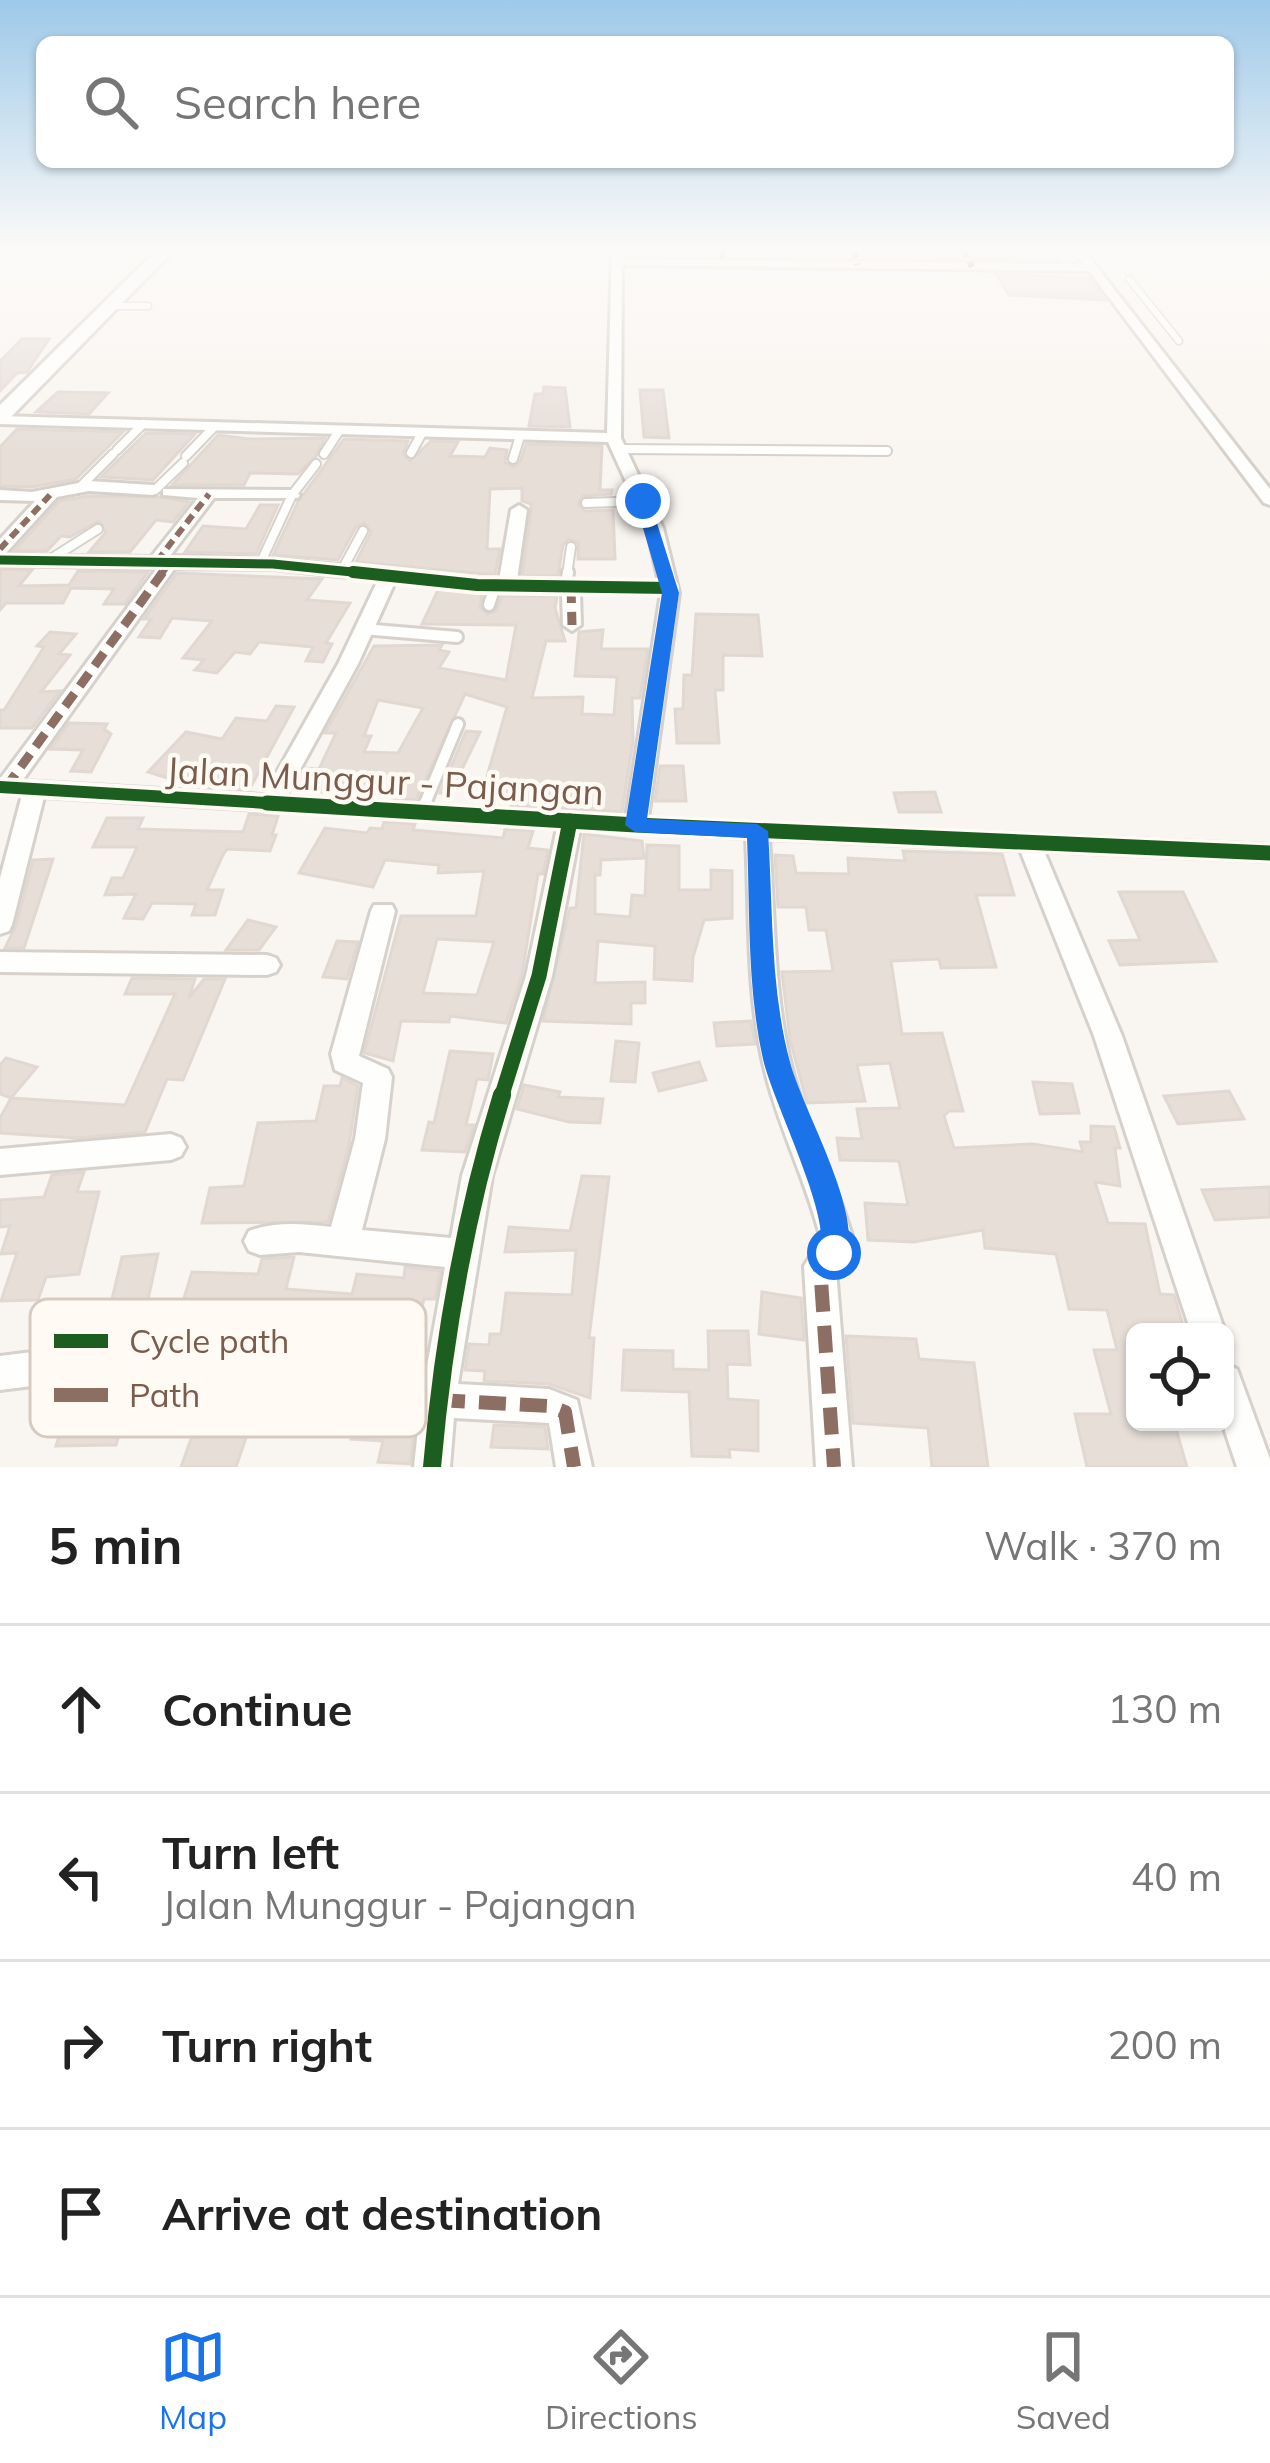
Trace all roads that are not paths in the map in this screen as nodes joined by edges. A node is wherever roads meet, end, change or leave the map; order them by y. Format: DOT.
graph roads {
  1 [pos="101,316"];
  2 [pos="617,316"];
  3 [pos="1129,316"];
  4 [pos="1160,316"];
  5 [pos="1179,341"];
  6 [pos="0,418"];
  7 [pos="142,424"];
  8 [pos="214,427"];
  9 [pos="339,430"];
  10 [pos="422,433"];
  11 [pos="520,436"];
  12 [pos="616,444"];
  13 [pos="887,451"];
  14 [pos="411,452"];
  15 [pos="324,454"];
  16 [pos="513,459"];
  17 [pos="316,464"];
  18 [pos="79,488"];
  19 [pos="159,491"];
  20 [pos="209,494"];
  21 [pos="0,495"];
  22 [pos="50,495"];
  23 [pos="292,495"];
  24 [pos="1270,500"];
  25 [pos="643,501"];
  26 [pos="586,503"];
  27 [pos="519,510"];
  28 [pos="98,529"];
  29 [pos="363,531"];
  30 [pos="571,548"];
  31 [pos="0,549"];
  32 [pos="0,560"];
  33 [pos="49,560"];
  34 [pos="164,561"];
  35 [pos="260,564"];
  36 [pos="342,570"];
  37 [pos="388,578"];
  38 [pos="569,587"];
  39 [pos="669,588"];
  40 [pos="497,593"];
  41 [pos="572,625"];
  42 [pos="363,629"];
  43 [pos="457,637"];
  44 [pos="458,724"];
  45 [pos="3,787"];
  46 [pos="34,792"];
  47 [pos="271,802"];
  48 [pos="422,812"];
  49 [pos="570,821"];
  50 [pos="635,825"];
  51 [pos="757,831"];
  52 [pos="1028,841"];
  53 [pos="1270,853"];
  54 [pos="382,911"];
  55 [pos="0,925"];
  56 [pos="0,962"];
  57 [pos="267,965"];
  58 [pos="171,1148"];
  59 [pos="0,1162"];
  60 [pos="260,1241"];
  61 [pos="343,1241"];
  62 [pos="466,1255"];
  63 [pos="1205,1323"];
  64 [pos="30,1369"];
  65 [pos="0,1373"];
  66 [pos="438,1400"];
  67 [pos="1234,1407"];
  68 [pos="432,1467"];
  69 [pos="574,1467"];
  70 [pos="834,1467"];
  71 [pos="1255,1467"];
  1 -- 6 [label="street"];
  2 -- 12 [label="street"];
  3 -- 24 [label="street"];
  4 -- 5 [label="lane"];
  6 -- 7 [label="street"];
  7 -- 8 [label="street"];
  7 -- 18 [label="lane"];
  8 -- 9 [label="street"];
  8 -- 19 [label="lane"];
  9 -- 10 [label="street"];
  9 -- 15 [label="lane"];
  10 -- 11 [label="street"];
  10 -- 14 [label="lane"];
  11 -- 12 [label="street"];
  11 -- 16 [label="lane"];
  12 -- 13 [label="lane"];
  12 -- 25 [label="street"];
  17 -- 23 [label="lane"];
  18 -- 19 [label="street"];
  18 -- 22 [label="street"];
  19 -- 20 [label="street"];
  20 -- 23 [label="street"];
  20 -- 34 [label="street"];
  21 -- 22 [label="street"];
  22 -- 31 [label="street"];
  23 -- 35 [label="lane"];
  25 -- 26 [label="lane"];
  25 -- 39 [label="street"];
  27 -- 40 [label="street"];
  28 -- 33 [label="lane"];
  29 -- 36 [label="lane"];
  30 -- 38 [label="lane"];
  32 -- 33 [label="street"];
  33 -- 34 [label="street"];
  34 -- 35 [label="street"];
  34 -- 45 [label="street"];
  35 -- 36 [label="street"];
  36 -- 37 [label="street"];
  37 -- 40 [label="street"];
  37 -- 42 [label="street"];
  38 -- 39 [label="street"];
  38 -- 40 [label="street"];
  38 -- 41 [label="street"];
  39 -- 50 [label="street"];
  42 -- 43 [label="lane"];
  42 -- 47 [label="street"];
  44 -- 48 [label="lane"];
  45 -- 46 [label="street, Jalan Munggur - Pajangan"];
  46 -- 47 [label="street, Jalan Munggur - Pajangan"];
  46 -- 55 [label="street"];
  47 -- 48 [label="street, Jalan Munggur - Pajangan"];
  48 -- 49 [label="street, Jalan Munggur - Pajangan"];
  49 -- 50 [label="street, Jalan Munggur - Pajangan"];
  49 -- 62 [label="street"];
  50 -- 51 [label="street, Jalan Munggur - Pajangan"];
  51 -- 52 [label="street, Jalan Munggur - Pajangan"];
  51 -- 70 [label="street"];
  52 -- 53 [label="street, Jalan Munggur - Pajangan"];
  52 -- 63 [label="street"];
  54 -- 61 [label="street"];
  56 -- 57 [label="street"];
  58 -- 59 [label="street"];
  60 -- 61 [label="street"];
  61 -- 62 [label="street"];
  62 -- 66 [label="street"];
  64 -- 65 [label="street"];
  66 -- 68 [label="street"];
  66 -- 69 [label="street"];
  67 -- 71 [label="street"];
}
